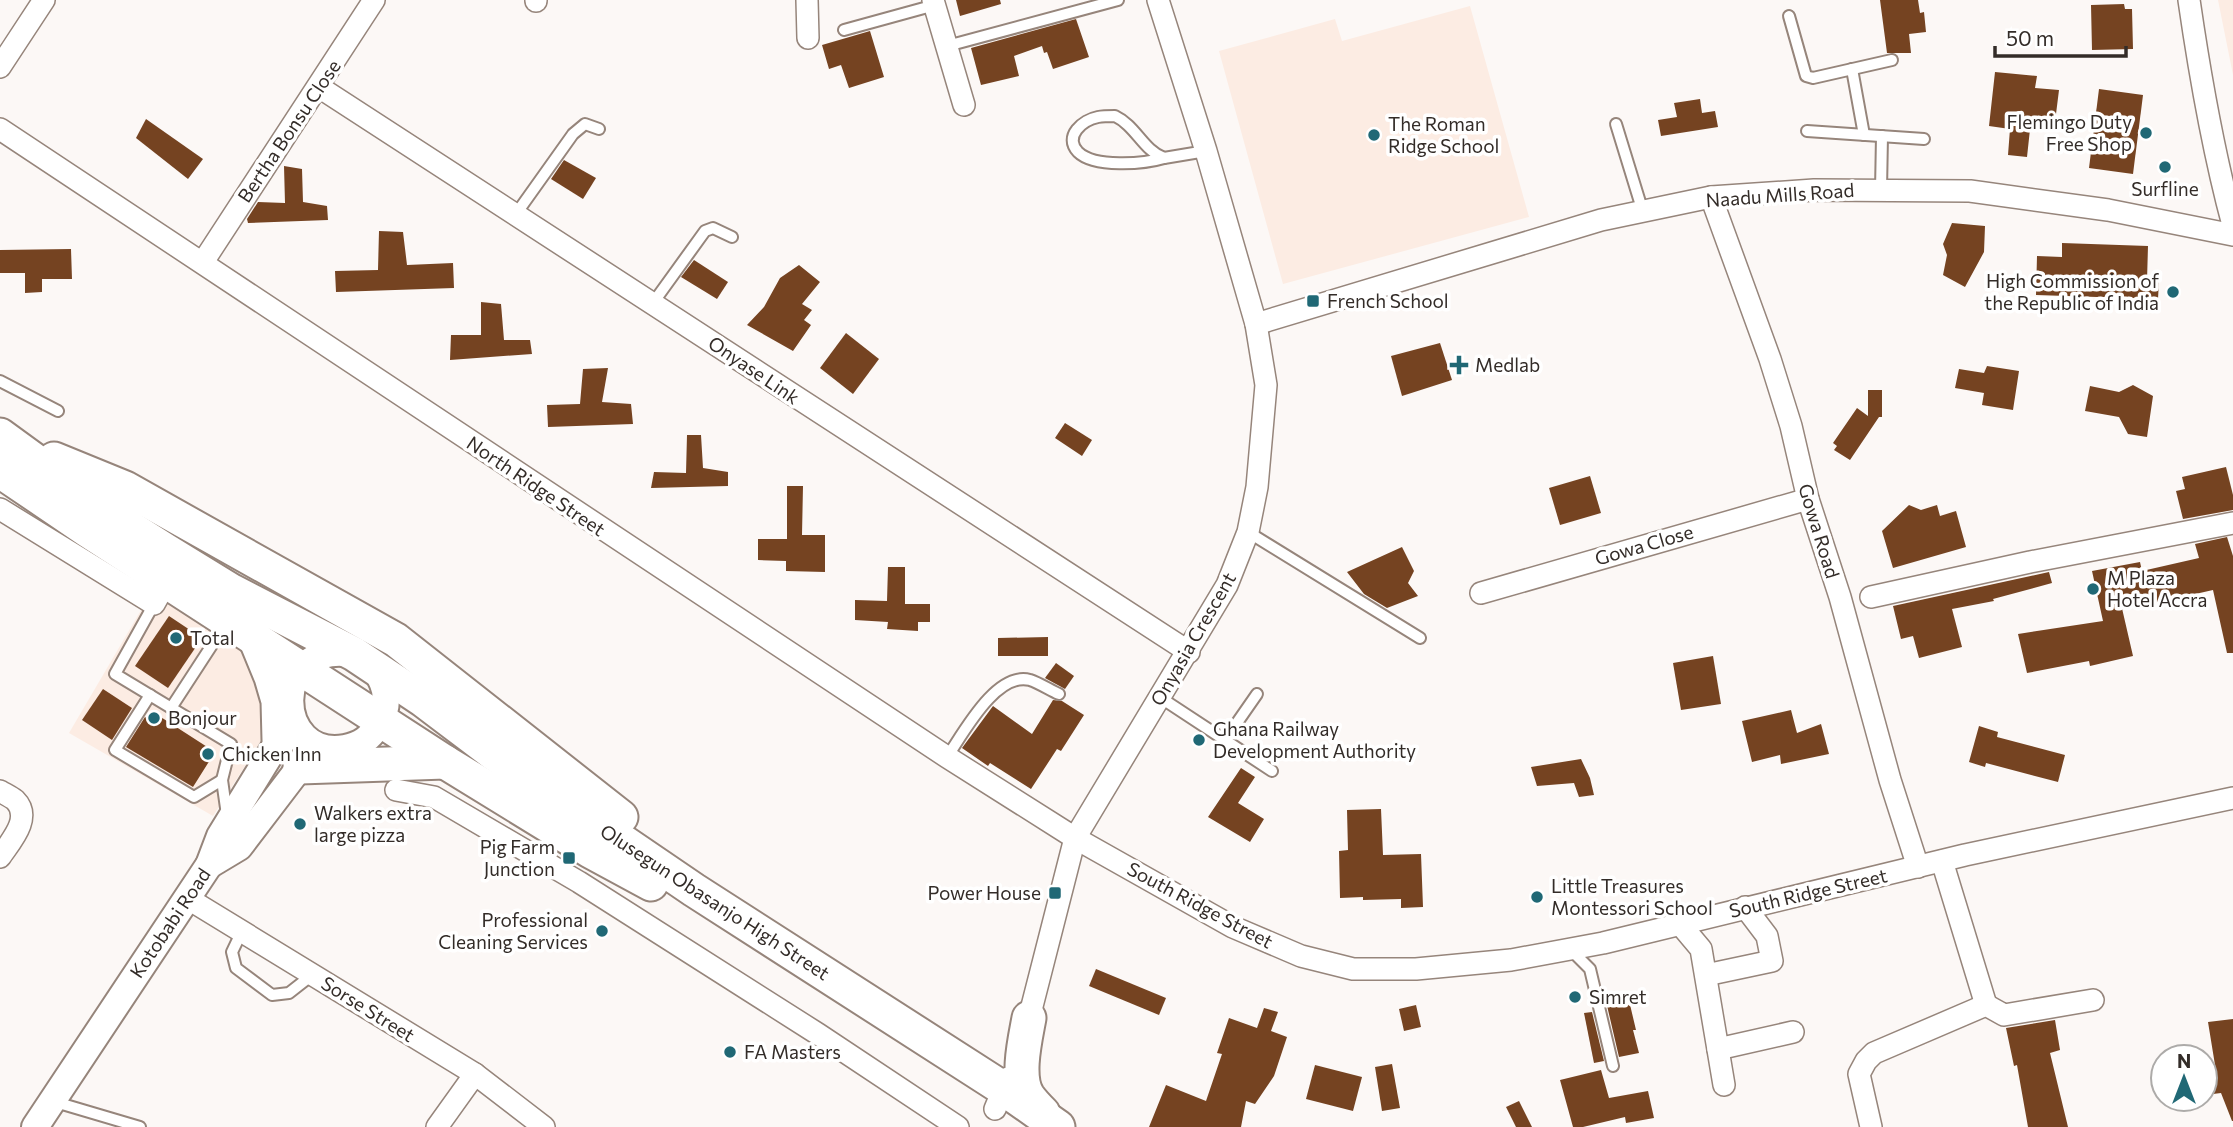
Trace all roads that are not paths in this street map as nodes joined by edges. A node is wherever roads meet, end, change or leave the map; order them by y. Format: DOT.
graph roads {
  1 [pos="44,0"];
  2 [pos="374,0"];
  3 [pos="807,0"];
  4 [pos="1118,0"];
  5 [pos="1158,0"];
  6 [pos="2189,0"];
  7 [pos="934,2"];
  8 [pos="1789,16"];
  9 [pos="844,30"];
  10 [pos="808,38"];
  11 [pos="947,46"];
  12 [pos="1892,60"];
  13 [pos="0,67"];
  14 [pos="1852,69"];
  15 [pos="319,87"];
  16 [pos="964,106"];
  17 [pos="1616,124"];
  18 [pos="0,128"];
  19 [pos="599,129"];
  20 [pos="1807,131"];
  21 [pos="1864,135"];
  22 [pos="1882,136"];
  23 [pos="1924,139"];
  24 [pos="1206,151"];
  25 [pos="1164,158"];
  26 [pos="1881,190"];
  27 [pos="1711,197"];
  28 [pos="1643,212"];
  29 [pos="516,214"];
  30 [pos="2233,225"];
  31 [pos="2233,235"];
  32 [pos="732,237"];
  33 [pos="203,262"];
  34 [pos="653,303"];
  35 [pos="1256,324"];
  36 [pos="0,381"];
  37 [pos="58,411"];
  38 [pos="3,449"];
  39 [pos="1808,499"];
  40 [pos="0,509"];
  41 [pos="2233,523"];
  42 [pos="1248,532"];
  43 [pos="161,592"];
  44 [pos="1481,593"];
  45 [pos="1871,597"];
  46 [pos="241,629"];
  47 [pos="1420,638"];
  48 [pos="1189,652"];
  49 [pos="365,662"];
  50 [pos="300,669"];
  51 [pos="1059,694"];
  52 [pos="1256,694"];
  53 [pos="150,695"];
  54 [pos="1161,698"];
  55 [pos="171,708"];
  56 [pos="382,720"];
  57 [pos="285,726"];
  58 [pos="1225,740"];
  59 [pos="309,756"];
  60 [pos="947,757"];
  61 [pos="445,762"];
  62 [pos="1272,771"];
  63 [pos="222,780"];
  64 [pos="396,790"];
  65 [pos="8,796"];
  66 [pos="2233,798"];
  67 [pos="228,821"];
  68 [pos="1075,838"];
  69 [pos="0,857"];
  70 [pos="1942,861"];
  71 [pos="209,865"];
  72 [pos="1918,867"];
  73 [pos="644,880"];
  74 [pos="694,890"];
  75 [pos="187,898"];
  76 [pos="1745,907"];
  77 [pos="624,911"];
  78 [pos="1680,924"];
  79 [pos="242,932"];
  80 [pos="1570,950"];
  81 [pos="313,975"];
  82 [pos="1706,975"];
  83 [pos="2093,1000"];
  84 [pos="1986,1005"];
  85 [pos="1025,1027"];
  86 [pos="1793,1032"];
  87 [pos="1718,1049"];
  88 [pos="964,1064"];
  89 [pos="1613,1066"];
  90 [pos="475,1074"];
  91 [pos="1724,1085"];
  92 [pos="52,1101"];
  93 [pos="1026,1115"];
  94 [pos="35,1127"];
  95 [pos="140,1127"];
  96 [pos="437,1127"];
  97 [pos="544,1127"];
  98 [pos="958,1127"];
  99 [pos="1871,1127"];
  1 -- 13 [label="street"];
  2 -- 15 [label="street, Bertha Bonsu Close"];
  3 -- 10 [label="street"];
  4 -- 11 [label="lane"];
  5 -- 24 [label="street, Onyasia Crescent"];
  6 -- 30 [label="street"];
  7 -- 9 [label="lane"];
  7 -- 11 [label="street"];
  8 -- 14 [label="lane"];
  11 -- 16 [label="street"];
  12 -- 14 [label="lane"];
  14 -- 21 [label="lane"];
  15 -- 29 [label="street, Onyase Link"];
  15 -- 33 [label="street, Bertha Bonsu Close"];
  17 -- 28 [label="lane"];
  18 -- 33 [label="street, North Ridge Street"];
  19 -- 29 [label="lane"];
  20 -- 21 [label="lane"];
  21 -- 22 [label="lane"];
  22 -- 23 [label="lane"];
  22 -- 26 [label="lane"];
  24 -- 25 [label="lane"];
  24 -- 35 [label="street, Onyasia Crescent"];
  25 -- 25 [label="lane"];
  26 -- 27 [label="street, Naadu Mills Road"];
  26 -- 31 [label="street, Naadu Mills Road"];
  27 -- 28 [label="street, Naadu Mills Road"];
  27 -- 39 [label="street, Gowa Road"];
  28 -- 35 [label="street, Naadu Mills Road"];
  29 -- 34 [label="street, Onyase Link"];
  32 -- 34 [label="lane"];
  33 -- 60 [label="street, North Ridge Street"];
  34 -- 48 [label="street, Onyase Link"];
  35 -- 42 [label="street, Onyasia Crescent"];
  36 -- 37 [label="lane"];
  38 -- 43 [label="main road, Olusegun Obasanjo High Street"];
  38 -- 49 [label="main road, Olusegun Obasanjo High Street"];
  38 -- 74 [label="main road"];
  39 -- 44 [label="street, Gowa Close"];
  39 -- 72 [label="street, Gowa Road"];
  40 -- 43 [label="street, Olusegun Obasanjo High Street"];
  41 -- 45 [label="street"];
  42 -- 47 [label="lane"];
  42 -- 48 [label="street, Onyasia Crescent"];
  43 -- 46 [label="main road, Olusegun Obasanjo High Street"];
  43 -- 53 [label="lane"];
  46 -- 50 [label="main road, Olusegun Obasanjo High Street"];
  46 -- 55 [label="lane"];
  46 -- 57 [label="main road"];
  48 -- 54 [label="street, Onyasia Crescent"];
  49 -- 50 [label="street"];
  49 -- 56 [label="street"];
  49 -- 74 [label="main road, Olusegun Obasanjo High Street"];
  50 -- 56 [label="main road, Olusegun Obasanjo High Street"];
  50 -- 57 [label="street"];
  51 -- 60 [label="lane"];
  52 -- 58 [label="lane"];
  53 -- 55 [label="lane"];
  53 -- 63 [label="lane"];
  54 -- 58 [label="lane"];
  54 -- 68 [label="street, Onyasia Crescent"];
  55 -- 63 [label="lane"];
  56 -- 59 [label="street"];
  56 -- 61 [label="main road, Olusegun Obasanjo High Street"];
  57 -- 59 [label="street"];
  57 -- 67 [label="street, Kotobabi Road"];
  58 -- 62 [label="lane"];
  59 -- 61 [label="main road"];
  59 -- 71 [label="street"];
  60 -- 68 [label="street, North Ridge Street"];
  61 -- 73 [label="main road, Olusegun Obasanjo High Street"];
  63 -- 67 [label="lane"];
  64 -- 77 [label="street"];
  65 -- 69 [label="street"];
  66 -- 70 [label="street, South Ridge Street"];
  67 -- 71 [label="street, Kotobabi Road"];
  68 -- 80 [label="street, South Ridge Street"];
  68 -- 85 [label="street, Onyasia Crescent"];
  70 -- 72 [label="street, South Ridge Street"];
  70 -- 84 [label="street"];
  71 -- 75 [label="street, Kotobabi Road"];
  72 -- 76 [label="street, South Ridge Street"];
  73 -- 77 [label="street"];
  73 -- 93 [label="main road, Olusegun Obasanjo High Street"];
  74 -- 88 [label="main road, Olusegun Obasanjo High Street"];
  75 -- 79 [label="street, Sorse Street"];
  75 -- 92 [label="street, Kotobabi Road"];
  76 -- 78 [label="street, South Ridge Street"];
  76 -- 82 [label="street"];
  77 -- 98 [label="street"];
  78 -- 80 [label="street, South Ridge Street"];
  78 -- 82 [label="street"];
  79 -- 81 [label="street, Sorse Street"];
  79 -- 81 [label="lane"];
  80 -- 89 [label="lane"];
  81 -- 90 [label="street, Sorse Street"];
  82 -- 87 [label="street"];
  83 -- 84 [label="street"];
  84 -- 99 [label="street"];
  85 -- 88 [label="main road"];
  85 -- 93 [label="street, Onyasia Crescent"];
  85 -- 93 [label="main road"];
  86 -- 87 [label="street"];
  87 -- 91 [label="street"];
  88 -- 93 [label="main road, Olusegun Obasanjo High Street"];
  90 -- 96 [label="street"];
  90 -- 97 [label="street, Sorse Street"];
  92 -- 94 [label="street, Kotobabi Road"];
  92 -- 95 [label="lane"];
}
